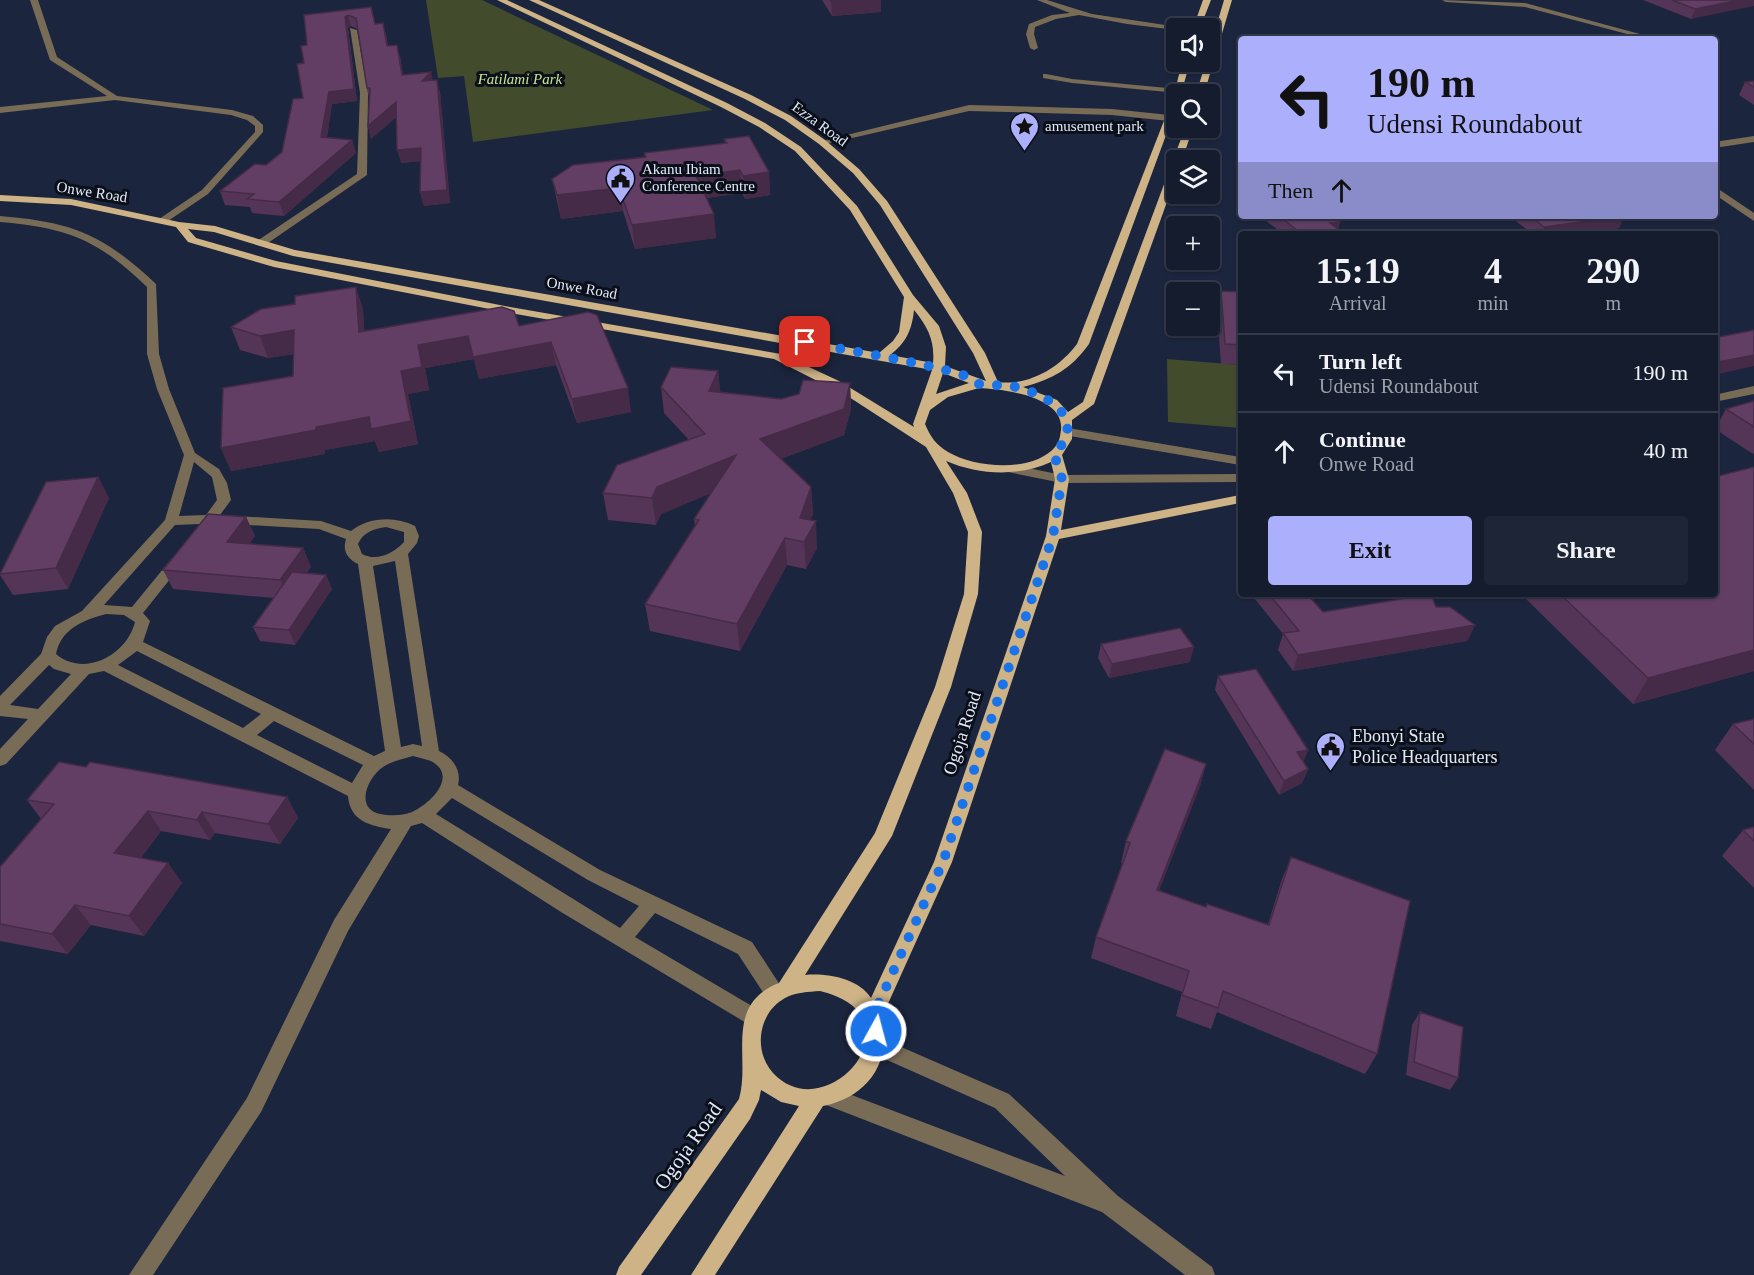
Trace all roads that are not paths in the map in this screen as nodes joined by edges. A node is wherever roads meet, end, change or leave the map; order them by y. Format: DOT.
graph roads {
  1 [pos="34,0"];
  2 [pos="501,0"];
  3 [pos="532,0"];
  4 [pos="1041,0"];
  5 [pos="1207,0"];
  6 [pos="1228,0"];
  7 [pos="1446,0"];
  8 [pos="1076,14"];
  9 [pos="1200,18"];
  10 [pos="1166,26"];
  11 [pos="353,30"];
  12 [pos="1643,36"];
  13 [pos="1034,48"];
  14 [pos="1046,76"];
  15 [pos="1203,84"];
  16 [pos="1166,93"];
  17 [pos="748,97"];
  18 [pos="115,98"];
  19 [pos="724,105"];
  20 [pos="0,110"];
  21 [pos="1166,118"];
  22 [pos="1166,126"];
  23 [pos="1754,139"];
  24 [pos="822,142"];
  25 [pos="1718,144"];
  26 [pos="1166,192"];
  27 [pos="1718,192"];
  28 [pos="0,198"];
  29 [pos="1754,218"];
  30 [pos="0,219"];
  31 [pos="162,220"];
  32 [pos="179,225"];
  33 [pos="261,243"];
  34 [pos="527,294"];
  35 [pos="909,297"];
  36 [pos="510,309"];
  37 [pos="881,357"];
  38 [pos="939,368"];
  39 [pos="979,384"];
  40 [pos="993,384"];
  41 [pos="1010,386"];
  42 [pos="1754,390"];
  43 [pos="1718,398"];
  44 [pos="925,407"];
  45 [pos="1067,426"];
  46 [pos="928,444"];
  47 [pos="1054,454"];
  48 [pos="190,455"];
  49 [pos="1238,461"];
  50 [pos="1013,469"];
  51 [pos="1238,478"];
  52 [pos="1062,479"];
  53 [pos="1238,499"];
  54 [pos="211,519"];
  55 [pos="171,521"];
  56 [pos="1053,536"];
  57 [pos="354,537"];
  58 [pos="401,554"];
  59 [pos="365,561"];
  60 [pos="88,613"];
  61 [pos="135,613"];
  62 [pos="135,644"];
  63 [pos="48,656"];
  64 [pos="104,664"];
  65 [pos="85,669"];
  66 [pos="0,708"];
  67 [pos="274,712"];
  68 [pos="41,715"];
  69 [pos="245,735"];
  70 [pos="431,753"];
  71 [pos="394,754"];
  72 [pos="0,760"];
  73 [pos="375,764"];
  74 [pos="450,788"];
  75 [pos="355,792"];
  76 [pos="424,815"];
  77 [pos="404,822"];
  78 [pos="652,904"];
  79 [pos="623,938"];
  80 [pos="781,991"];
  81 [pos="872,1018"];
  82 [pos="753,1025"];
  83 [pos="876,1045"];
  84 [pos="822,1097"];
  85 [pos="1110,1204"];
  86 [pos="140,1275"];
  87 [pos="627,1275"];
  88 [pos="702,1275"];
  89 [pos="1204,1275"];
  1 -- 18 [label="street"];
  2 -- 19 [label="main road, Ezza Road"];
  3 -- 17 [label="main road, Ezza Road"];
  4 -- 8 [label="street"];
  5 -- 9 [label="main road"];
  6 -- 15 [label="main road"];
  7 -- 12 [label="street"];
  8 -- 10 [label="street"];
  8 -- 13 [label="street"];
  11 -- 33 [label="street"];
  14 -- 16 [label="street"];
  17 -- 19 [label="main road"];
  17 -- 24 [label="main road, Ezza Road"];
  18 -- 20 [label="street"];
  18 -- 31 [label="street"];
  19 -- 35 [label="main road, Ezza Road"];
  21 -- 24 [label="street"];
  22 -- 41 [label="main road"];
  23 -- 25 [label="street"];
  24 -- 40 [label="main road, Ezza Road"];
  26 -- 45 [label="main road"];
  27 -- 29 [label="street"];
  28 -- 31 [label="main road, Onwe Road"];
  30 -- 48 [label="street"];
  31 -- 32 [label="main road, Onwe Road"];
  32 -- 33 [label="main road, Onwe Road"];
  32 -- 36 [label="main road, Onwe Road"];
  33 -- 34 [label="main road, Onwe Road"];
  34 -- 36 [label="main road"];
  34 -- 37 [label="main road, Onwe Road"];
  35 -- 37 [label="main road"];
  35 -- 38 [label="main road, Ezza Road"];
  36 -- 46 [label="main road, Onwe Road"];
  37 -- 38 [label="main road, Onwe Road"];
  38 -- 39 [label="main road, Onwe Road"];
  38 -- 44 [label="main road"];
  39 -- 40 [label="main road"];
  39 -- 44 [label="main road"];
  40 -- 41 [label="main road"];
  41 -- 45 [label="main road"];
  42 -- 43 [label="street"];
  44 -- 46 [label="main road"];
  45 -- 47 [label="main road"];
  45 -- 49 [label="street"];
  46 -- 50 [label="main road"];
  46 -- 80 [label="main road, Ogoja Road"];
  47 -- 50 [label="main road"];
  47 -- 52 [label="main road, Ogoja Road"];
  48 -- 54 [label="street"];
  48 -- 55 [label="street"];
  50 -- 52 [label="street"];
  51 -- 52 [label="street"];
  52 -- 56 [label="main road, Ogoja Road"];
  53 -- 56 [label="main road"];
  54 -- 55 [label="street"];
  54 -- 57 [label="street"];
  54 -- 61 [label="street"];
  55 -- 60 [label="street"];
  56 -- 81 [label="main road, Ogoja Road"];
  57 -- 58 [label="street"];
  57 -- 59 [label="street"];
  58 -- 59 [label="street"];
  58 -- 70 [label="street"];
  59 -- 71 [label="street"];
  60 -- 61 [label="street"];
  60 -- 63 [label="street"];
  61 -- 62 [label="street"];
  62 -- 64 [label="street"];
  62 -- 67 [label="street"];
  63 -- 65 [label="street"];
  63 -- 66 [label="street"];
  64 -- 65 [label="street"];
  64 -- 69 [label="street"];
  65 -- 68 [label="street"];
  66 -- 68 [label="street"];
  67 -- 69 [label="street"];
  67 -- 73 [label="street"];
  68 -- 72 [label="street"];
  69 -- 75 [label="street"];
  70 -- 71 [label="street"];
  70 -- 74 [label="street"];
  71 -- 73 [label="street"];
  73 -- 75 [label="street"];
  74 -- 76 [label="street"];
  74 -- 78 [label="street"];
  75 -- 77 [label="street"];
  76 -- 77 [label="street"];
  76 -- 79 [label="street"];
  77 -- 86 [label="street"];
  78 -- 79 [label="street"];
  78 -- 80 [label="street"];
  79 -- 82 [label="street"];
  80 -- 81 [label="main road"];
  80 -- 82 [label="main road"];
  81 -- 83 [label="main road"];
  82 -- 84 [label="main road"];
  82 -- 87 [label="main road, Ogoja Road"];
  83 -- 84 [label="main road"];
  83 -- 85 [label="street"];
  84 -- 85 [label="street"];
  84 -- 88 [label="main road"];
  85 -- 89 [label="street"];
}
